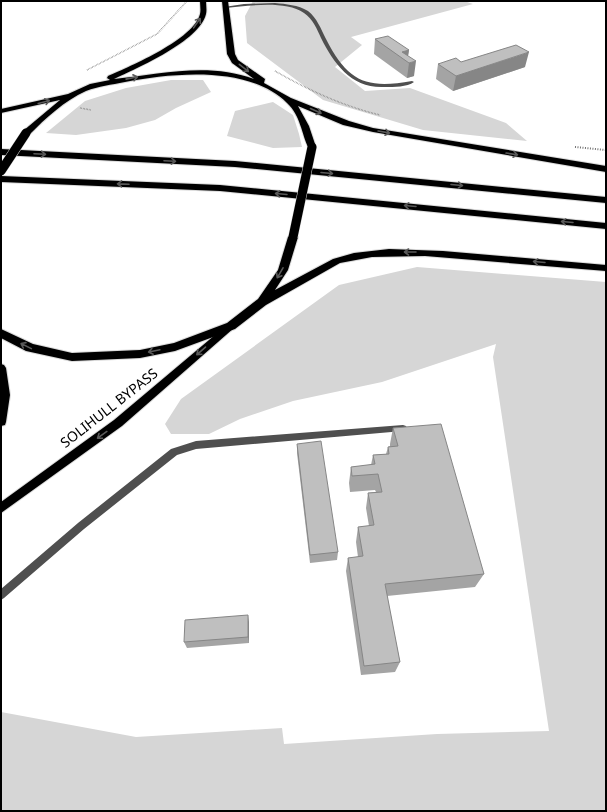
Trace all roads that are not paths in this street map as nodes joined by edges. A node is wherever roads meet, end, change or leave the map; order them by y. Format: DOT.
graph roads {
  1 [pos="203,1"];
  2 [pos="226,4"];
  3 [pos="412,82"];
  4 [pos="93,86"];
  5 [pos="268,86"];
  6 [pos="77,93"];
  7 [pos="286,98"];
  8 [pos="1,111"];
  9 [pos="1,152"];
  10 [pos="606,169"];
  11 [pos="1,171"];
  12 [pos="1,179"];
  13 [pos="606,200"];
  14 [pos="606,226"];
  15 [pos="606,268"];
  16 [pos="262,302"];
  17 [pos="230,326"];
  18 [pos="1,333"];
  19 [pos="1,368"];
  20 [pos="1,422"];
  21 [pos="409,428"];
  22 [pos="1,508"];
  23 [pos="1,595"];
  4 -- 1 [label="highway, one-way"];
  2 -- 3 [label="lane"];
  2 -- 5 [label="highway, one-way"];
  4 -- 5 [label="highway, one-way"];
  4 -- 6 [label="highway"];
  5 -- 7 [label="highway"];
  8 -- 6 [label="highway, one-way"];
  6 -- 11 [label="highway, bridge"];
  7 -- 10 [label="highway, one-way"];
  7 -- 16 [label="highway, one-way, bridge"];
  9 -- 13 [label="highway, one-way"];
  14 -- 12 [label="highway, one-way"];
  15 -- 16 [label="highway, one-way"];
  16 -- 17 [label="highway"];
  17 -- 18 [label="highway, one-way"];
  17 -- 22 [label="main road, SOLIHULL BYPASS, one-way"];
  19 -- 20 [label="main road"];
  21 -- 23 [label="lane"];
}
